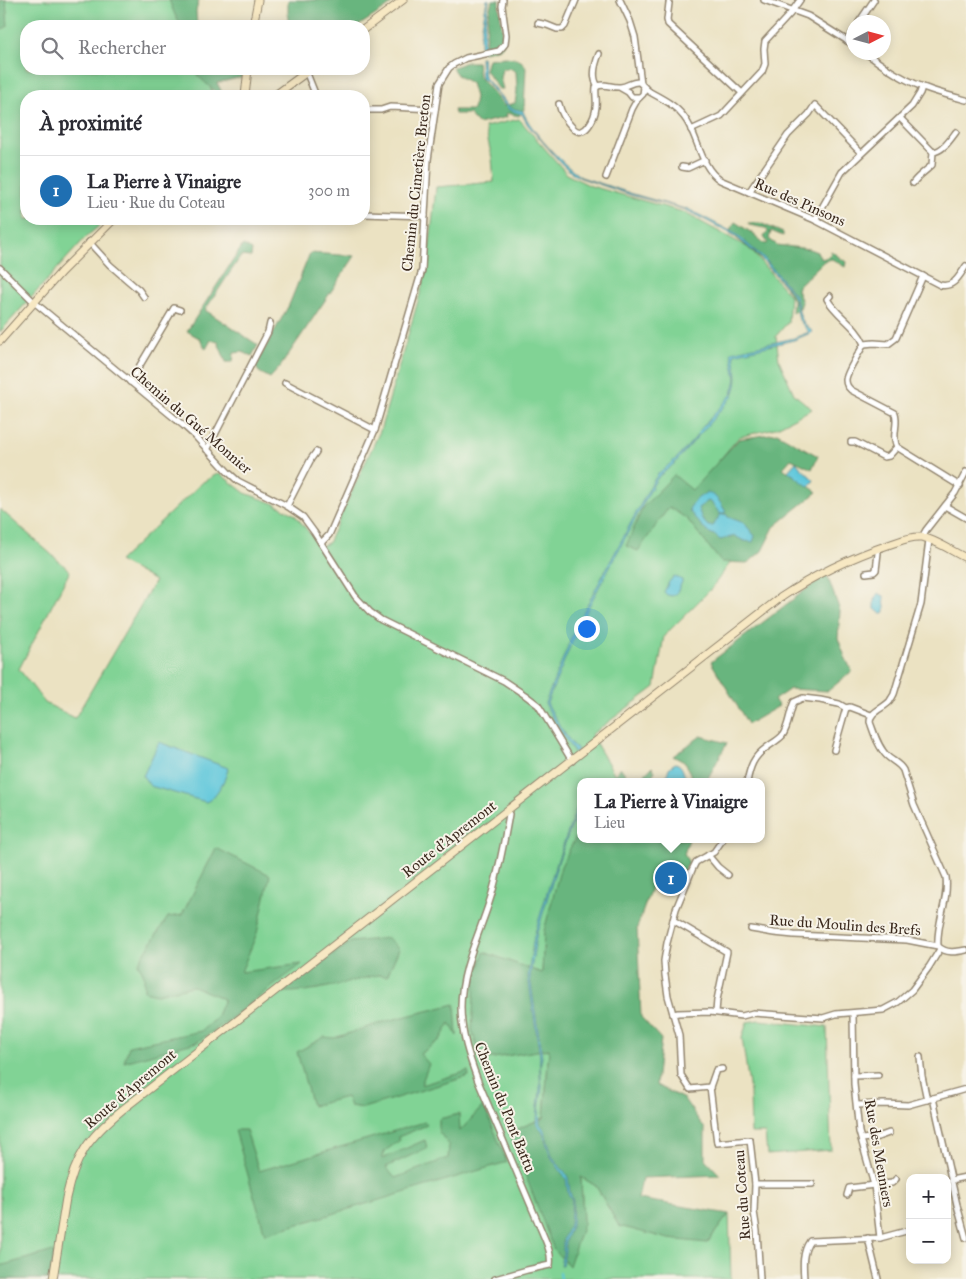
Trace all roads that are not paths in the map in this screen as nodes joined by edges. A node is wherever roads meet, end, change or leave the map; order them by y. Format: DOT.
graph roads {
  1 [pos="258,0"];
  2 [pos="403,0"];
  3 [pos="502,0"];
  4 [pos="576,0"];
  5 [pos="620,0"];
  6 [pos="764,0"];
  7 [pos="800,0"];
  8 [pos="874,0"];
  9 [pos="669,3"];
  10 [pos="792,10"];
  11 [pos="864,15"];
  12 [pos="254,20"];
  13 [pos="538,23"];
  14 [pos="370,25"];
  15 [pos="846,40"];
  16 [pos="599,54"];
  17 [pos="876,60"];
  18 [pos="639,71"];
  19 [pos="247,75"];
  20 [pos="303,75"];
  21 [pos="308,75"];
  22 [pos="631,84"];
  23 [pos="642,85"];
  24 [pos="598,86"];
  25 [pos="922,87"];
  26 [pos="620,88"];
  27 [pos="246,90"];
  28 [pos="282,90"];
  29 [pos="314,90"];
  30 [pos="628,92"];
  31 [pos="652,93"];
  32 [pos="742,93"];
  33 [pos="641,96"];
  34 [pos="632,97"];
  35 [pos="966,100"];
  36 [pos="559,104"];
  37 [pos="435,109"];
  38 [pos="632,109"];
  39 [pos="370,110"];
  40 [pos="900,118"];
  41 [pos="691,130"];
  42 [pos="956,132"];
  43 [pos="933,152"];
  44 [pos="861,154"];
  45 [pos="705,160"];
  46 [pos="682,167"];
  47 [pos="606,177"];
  48 [pos="913,183"];
  49 [pos="749,192"];
  50 [pos="370,214"];
  51 [pos="425,216"];
  52 [pos="815,220"];
  53 [pos="107,225"];
  54 [pos="89,242"];
  55 [pos="966,266"];
  56 [pos="0,268"];
  57 [pos="923,276"];
  58 [pos="830,296"];
  59 [pos="144,297"];
  60 [pos="34,302"];
  61 [pos="180,310"];
  62 [pos="270,323"];
  63 [pos="0,341"];
  64 [pos="864,344"];
  65 [pos="130,382"];
  66 [pos="285,383"];
  67 [pos="375,430"];
  68 [pos="851,442"];
  69 [pos="897,447"];
  70 [pos="207,450"];
  71 [pos="316,452"];
  72 [pos="966,472"];
  73 [pos="960,486"];
  74 [pos="287,506"];
  75 [pos="946,506"];
  76 [pos="966,518"];
  77 [pos="926,539"];
  78 [pos="321,543"];
  79 [pos="877,549"];
  80 [pos="966,558"];
  81 [pos="866,573"];
  82 [pos="846,708"];
  83 [pos="871,715"];
  84 [pos="834,750"];
  85 [pos="572,761"];
  86 [pos="748,778"];
  87 [pos="507,810"];
  88 [pos="720,843"];
  89 [pos="708,855"];
  90 [pos="728,874"];
  91 [pos="673,920"];
  92 [pos="750,929"];
  93 [pos="939,947"];
  94 [pos="966,950"];
  95 [pos="716,1012"];
  96 [pos="853,1013"];
  97 [pos="673,1014"];
  98 [pos="920,1057"];
  99 [pos="722,1069"];
  100 [pos="878,1075"];
  101 [pos="854,1076"];
  102 [pos="710,1087"];
  103 [pos="966,1089"];
  104 [pos="930,1099"];
  105 [pos="857,1105"];
  106 [pos="889,1133"];
  107 [pos="862,1139"];
  108 [pos="949,1174"];
  109 [pos="966,1177"];
  110 [pos="896,1179"];
  111 [pos="951,1180"];
  112 [pos="755,1184"];
  113 [pos="812,1184"];
  114 [pos="874,1185"];
  115 [pos="847,1195"];
  116 [pos="906,1231"];
  117 [pos="868,1238"];
  118 [pos="880,1238"];
  119 [pos="966,1238"];
  120 [pos="52,1279"];
  121 [pos="495,1279"];
  122 [pos="760,1279"];
  123 [pos="804,1279"];
  124 [pos="878,1279"];
  1 -- 12 [label="street"];
  2 -- 14 [label="street"];
  3 -- 37 [label="street, Chemin du Cimetière Breton"];
  4 -- 13 [label="street"];
  5 -- 18 [label="street"];
  6 -- 10 [label="street"];
  7 -- 10 [label="street"];
  8 -- 11 [label="street"];
  9 -- 32 [label="street"];
  10 -- 15 [label="street"];
  10 -- 32 [label="street"];
  16 -- 24 [label="street"];
  17 -- 25 [label="street"];
  18 -- 22 [label="street"];
  18 -- 23 [label="street"];
  19 -- 27 [label="street"];
  20 -- 28 [label="street"];
  21 -- 29 [label="street"];
  22 -- 23 [label="street"];
  22 -- 26 [label="street"];
  22 -- 30 [label="street"];
  23 -- 31 [label="street, Rue des Pinsons"];
  23 -- 33 [label="street"];
  24 -- 26 [label="street"];
  24 -- 36 [label="street"];
  25 -- 35 [label="street"];
  25 -- 40 [label="street"];
  26 -- 30 [label="street"];
  30 -- 34 [label="street"];
  31 -- 33 [label="street"];
  31 -- 41 [label="street, Rue des Pinsons"];
  32 -- 41 [label="street"];
  33 -- 34 [label="street"];
  33 -- 38 [label="street"];
  34 -- 38 [label="street"];
  37 -- 39 [label="street"];
  37 -- 51 [label="street, Chemin du Cimetière Breton"];
  38 -- 47 [label="street"];
  40 -- 43 [label="street"];
  40 -- 44 [label="street"];
  41 -- 45 [label="street, Rue des Pinsons"];
  42 -- 43 [label="street"];
  43 -- 48 [label="street"];
  44 -- 49 [label="street"];
  44 -- 52 [label="street"];
  45 -- 46 [label="street"];
  45 -- 49 [label="street, Rue des Pinsons"];
  49 -- 52 [label="street, Rue des Pinsons"];
  50 -- 51 [label="street"];
  51 -- 67 [label="street, Chemin du Cimetière Breton"];
  52 -- 57 [label="street, Rue des Pinsons"];
  53 -- 54 [label="street"];
  54 -- 59 [label="street"];
  54 -- 60 [label="street"];
  55 -- 57 [label="street, Rue des Pinsons"];
  56 -- 60 [label="street, Chemin du Gué Monnier"];
  57 -- 64 [label="street"];
  58 -- 64 [label="street"];
  60 -- 63 [label="street"];
  60 -- 65 [label="street, Chemin du Gué Monnier"];
  61 -- 65 [label="street"];
  62 -- 70 [label="street"];
  64 -- 69 [label="street"];
  65 -- 70 [label="street, Chemin du Gué Monnier"];
  66 -- 67 [label="street"];
  67 -- 78 [label="street, Chemin du Cimetière Breton"];
  68 -- 69 [label="street"];
  69 -- 73 [label="street"];
  70 -- 74 [label="street, Chemin du Gué Monnier"];
  71 -- 74 [label="street"];
  72 -- 73 [label="street"];
  73 -- 75 [label="street"];
  74 -- 78 [label="street, Chemin du Gué Monnier"];
  75 -- 76 [label="street"];
  75 -- 77 [label="street"];
  77 -- 79 [label="street, Route d'Apremont"];
  77 -- 80 [label="street"];
  77 -- 83 [label="street"];
  78 -- 85 [label="street, Chemin du Gué Monnier"];
  79 -- 81 [label="street"];
  79 -- 85 [label="street, Route d'Apremont"];
  82 -- 83 [label="street"];
  82 -- 84 [label="street"];
  82 -- 86 [label="street"];
  83 -- 93 [label="street"];
  85 -- 87 [label="street, Route d'Apremont"];
  87 -- 120 [label="street, Route d'Apremont"];
  87 -- 121 [label="street, Chemin du Pont Battu"];
  88 -- 89 [label="street"];
  89 -- 90 [label="street"];
  89 -- 91 [label="street"];
  91 -- 95 [label="street"];
  91 -- 97 [label="street"];
  92 -- 93 [label="street, Rue du Moulin des Brefs"];
  93 -- 94 [label="street, Rue du Moulin des Brefs"];
  93 -- 96 [label="street"];
  95 -- 96 [label="street"];
  95 -- 97 [label="street"];
  96 -- 101 [label="street, Rue des Meuniers"];
  97 -- 102 [label="street"];
  98 -- 104 [label="street"];
  99 -- 102 [label="street"];
  100 -- 101 [label="street"];
  101 -- 105 [label="street, Rue des Meuniers"];
  102 -- 112 [label="street, Rue du Coteau"];
  103 -- 104 [label="street"];
  104 -- 105 [label="street"];
  104 -- 108 [label="street"];
  105 -- 107 [label="street, Rue des Meuniers"];
  106 -- 107 [label="street"];
  107 -- 114 [label="street, Rue des Meuniers"];
  109 -- 111 [label="street"];
  110 -- 114 [label="street"];
  111 -- 119 [label="street"];
  112 -- 113 [label="street"];
  112 -- 122 [label="street, Rue du Coteau"];
  114 -- 115 [label="street"];
  114 -- 118 [label="street, Rue des Meuniers"];
  116 -- 118 [label="street"];
  117 -- 118 [label="street"];
  117 -- 123 [label="street"];
  117 -- 124 [label="street"];
}
